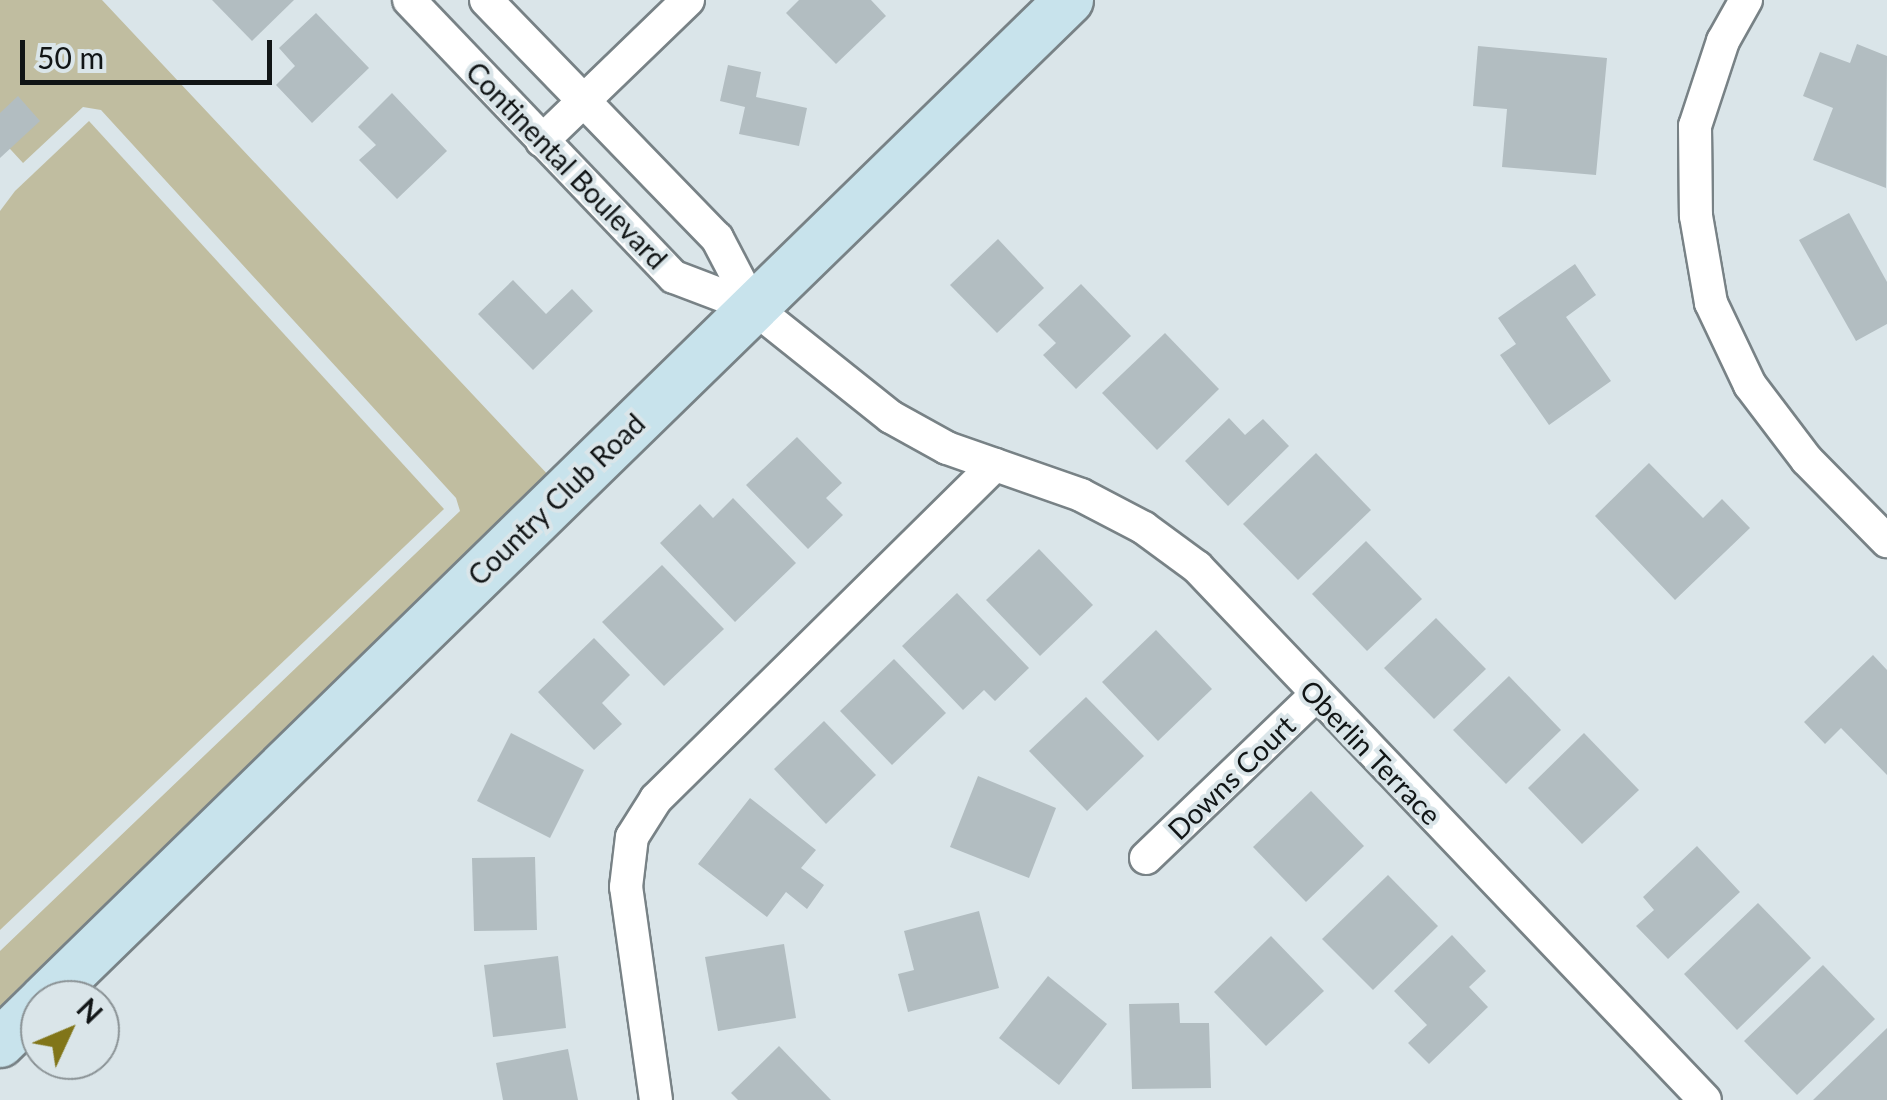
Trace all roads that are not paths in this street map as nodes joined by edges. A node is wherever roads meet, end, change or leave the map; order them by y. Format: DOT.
graph roads {
  1 [pos="408,0"];
  2 [pos="486,0"];
  3 [pos="688,0"];
  4 [pos="1069,0"];
  5 [pos="1746,0"];
  6 [pos="585,100"];
  7 [pos="542,141"];
  8 [pos="752,307"];
  9 [pos="995,465"];
  10 [pos="1887,541"];
  11 [pos="1316,695"];
  12 [pos="1146,858"];
  13 [pos="64,980"];
  14 [pos="20,1023"];
  15 [pos="0,1043"];
  16 [pos="656,1100"];
  17 [pos="1704,1100"];
  1 -- 7 [label="street, Continental Boulevard"];
  2 -- 6 [label="street, Continental Boulevard"];
  3 -- 6 [label="street"];
  4 -- 8 [label="main road, Country Club Road"];
  5 -- 10 [label="street"];
  6 -- 7 [label="street"];
  6 -- 8 [label="street, Continental Boulevard"];
  7 -- 8 [label="street, Continental Boulevard"];
  8 -- 9 [label="street, Oberlin Terrace"];
  8 -- 13 [label="main road, Country Club Road"];
  9 -- 11 [label="street, Oberlin Terrace"];
  9 -- 16 [label="street"];
  11 -- 12 [label="street, Downs Court"];
  11 -- 17 [label="street, Oberlin Terrace"];
  14 -- 15 [label="main road, Country Club Road"];
}
